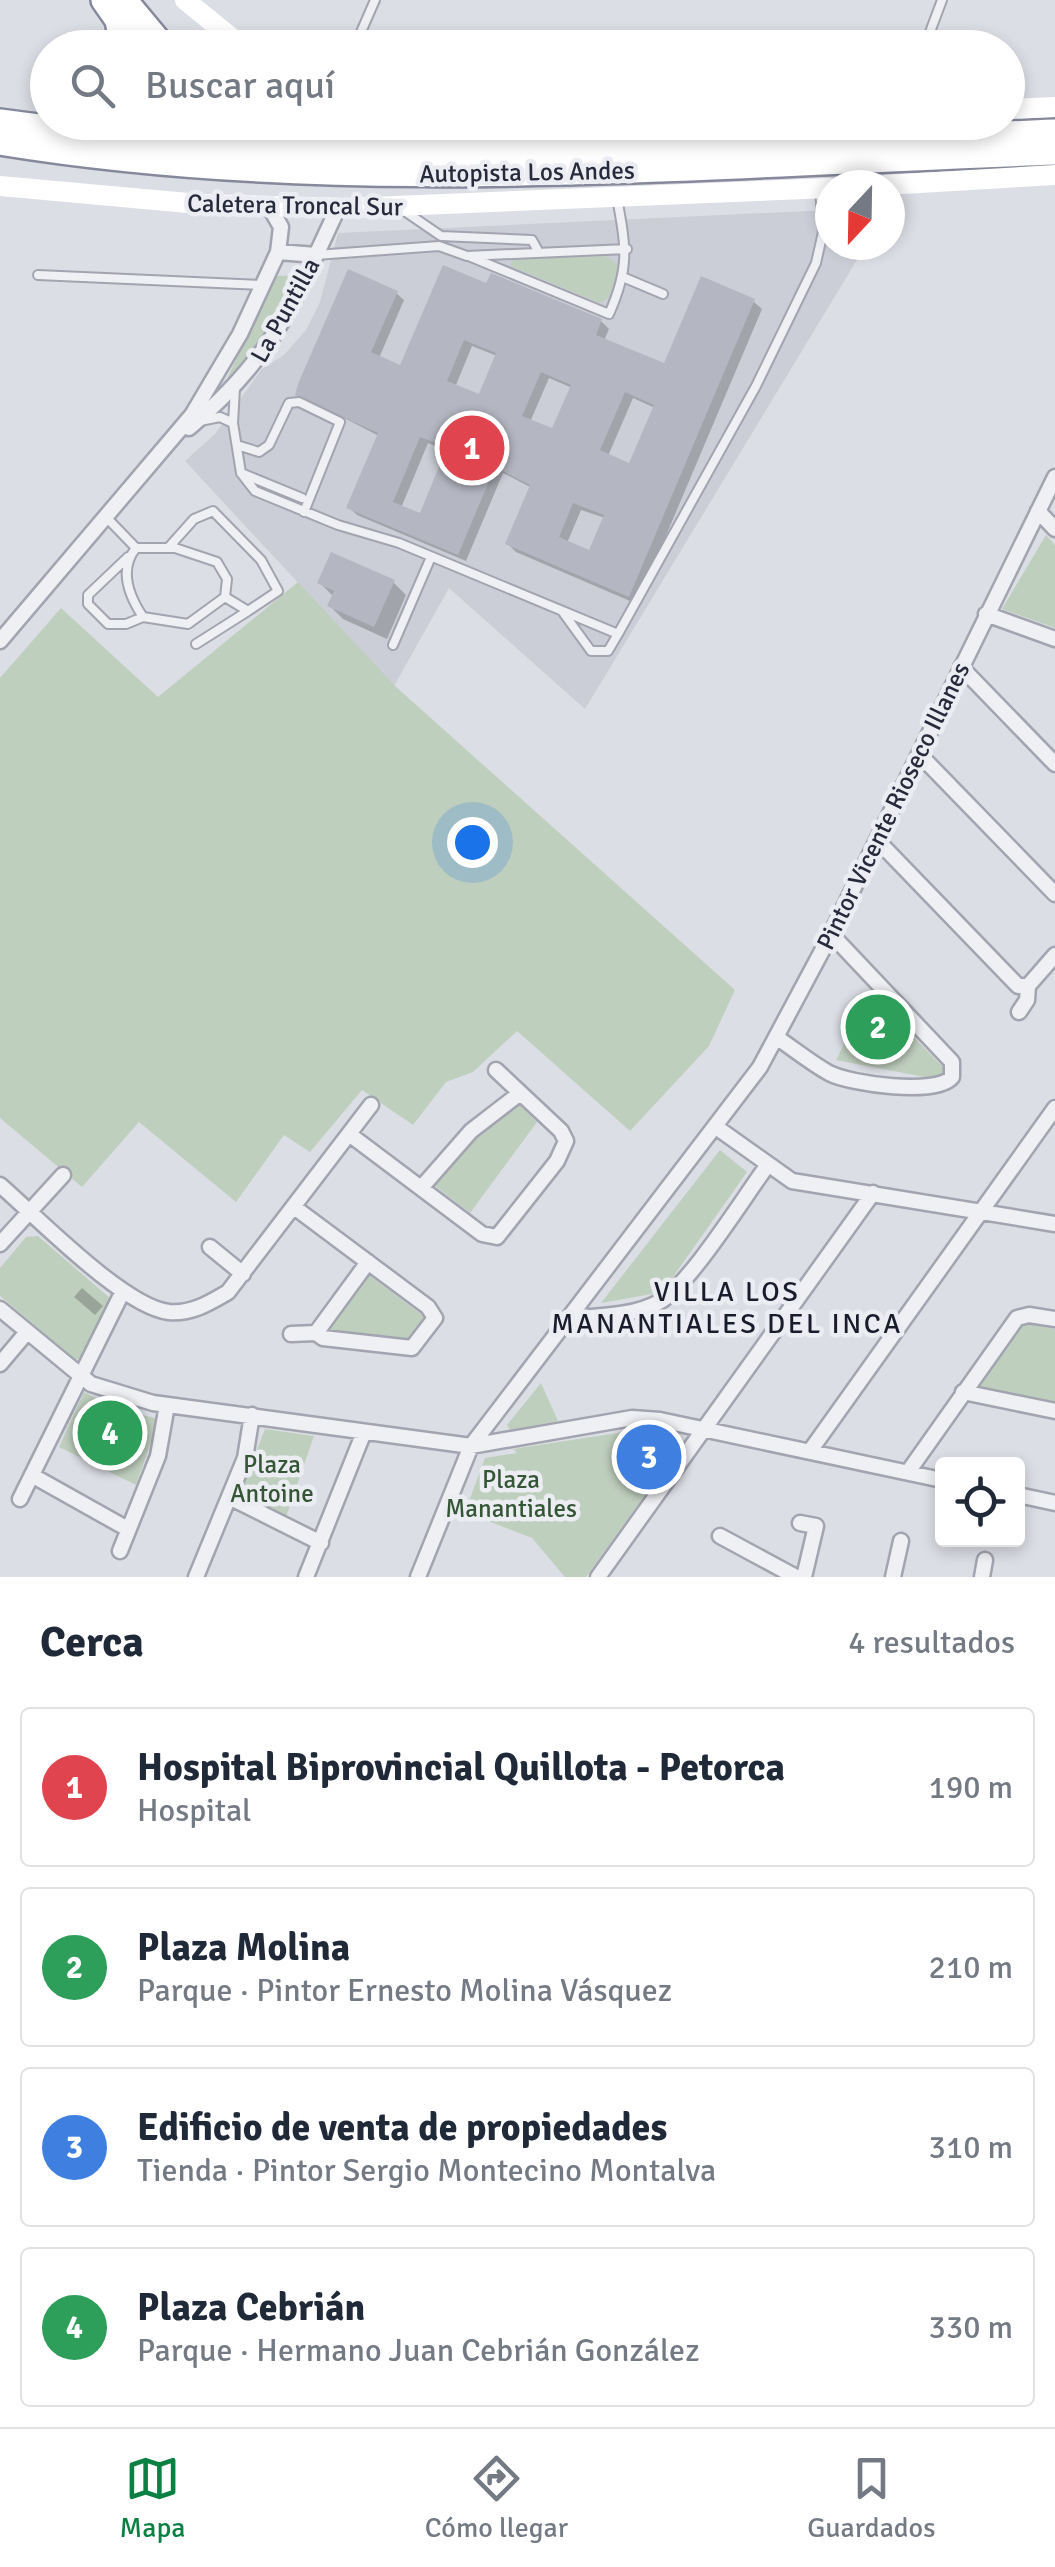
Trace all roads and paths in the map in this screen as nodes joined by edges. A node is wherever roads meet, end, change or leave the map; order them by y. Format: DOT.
graph roads {
  1 [pos="104,0"];
  2 [pos="124,0"];
  3 [pos="185,0"];
  4 [pos="374,0"];
  5 [pos="942,0"];
  6 [pos="120,30"];
  7 [pos="149,30"];
  8 [pos="222,30"];
  9 [pos="362,30"];
  10 [pos="931,30"];
  11 [pos="1055,107"];
  12 [pos="1025,108"];
  13 [pos="30,125"];
  14 [pos="1055,132"];
  15 [pos="1025,133"];
  16 [pos="3,135"];
  17 [pos="30,136"];
  18 [pos="30,139"];
  19 [pos="39,140"];
  20 [pos="114,140"];
  21 [pos="369,140"];
  22 [pos="846,140"];
  23 [pos="1055,152"];
  24 [pos="480,154"];
  25 [pos="1055,175"];
  26 [pos="905,184"];
  27 [pos="0,186"];
  28 [pos="815,189"];
  29 [pos="617,198"];
  30 [pos="269,206"];
  31 [pos="399,207"];
  32 [pos="338,208"];
  33 [pos="537,248"];
  34 [pos="627,249"];
  35 [pos="278,252"];
  36 [pos="316,254"];
  37 [pos="467,256"];
  38 [pos="817,260"];
  39 [pos="38,275"];
  40 [pos="625,278"];
  41 [pos="262,285"];
  42 [pos="663,294"];
  43 [pos="235,388"];
  44 [pos="197,421"];
  45 [pos="233,423"];
  46 [pos="173,441"];
  47 [pos="240,446"];
  48 [pos="241,474"];
  49 [pos="1055,477"];
  50 [pos="302,498"];
  51 [pos="1038,511"];
  52 [pos="304,512"];
  53 [pos="106,517"];
  54 [pos="1055,529"];
  55 [pos="169,547"];
  56 [pos="134,551"];
  57 [pos="431,557"];
  58 [pos="225,597"];
  59 [pos="248,611"];
  60 [pos="562,611"];
  61 [pos="986,614"];
  62 [pos="143,617"];
  63 [pos="618,634"];
  64 [pos="1055,640"];
  65 [pos="0,641"];
  66 [pos="196,644"];
  67 [pos="393,645"];
  68 [pos="961,668"];
  69 [pos="919,754"];
  70 [pos="1055,764"];
  71 [pos="877,840"];
  72 [pos="1055,894"];
  73 [pos="831,934"];
  74 [pos="1055,955"];
  75 [pos="1028,986"];
  76 [pos="1019,1012"];
  77 [pos="776,1037"];
  78 [pos="496,1070"];
  79 [pos="519,1094"];
  80 [pos="370,1106"];
  81 [pos="1055,1108"];
  82 [pos="1050,1125"];
  83 [pos="716,1128"];
  84 [pos="348,1134"];
  85 [pos="766,1166"];
  86 [pos="63,1174"];
  87 [pos="0,1185"];
  88 [pos="421,1188"];
  89 [pos="873,1193"];
  90 [pos="294,1207"];
  91 [pos="984,1209"];
  92 [pos="30,1211"];
  93 [pos="1055,1224"];
  94 [pos="0,1244"];
  95 [pos="210,1247"];
  96 [pos="368,1262"];
  97 [pos="243,1274"];
  98 [pos="122,1291"];
  99 [pos="0,1309"];
  100 [pos="566,1319"];
  101 [pos="1055,1319"];
  102 [pos="26,1332"];
  103 [pos="316,1332"];
  104 [pos="290,1334"];
  105 [pos="0,1364"];
  106 [pos="82,1376"];
  107 [pos="962,1392"];
  108 [pos="167,1405"];
  109 [pos="1055,1412"];
  110 [pos="252,1415"];
  111 [pos="704,1430"];
  112 [pos="364,1432"];
  113 [pos="470,1446"];
  114 [pos="810,1451"];
  115 [pos="908,1472"];
  116 [pos="35,1477"];
  117 [pos="935,1478"];
  118 [pos="229,1497"];
  119 [pos="1025,1498"];
  120 [pos="20,1500"];
  121 [pos="1055,1504"];
  122 [pos="800,1523"];
  123 [pos="126,1528"];
  124 [pos="720,1536"];
  125 [pos="902,1542"];
  126 [pos="321,1544"];
  127 [pos="120,1551"];
  128 [pos="985,1560"];
  129 [pos="200,1575"];
  130 [pos="306,1577"];
  131 [pos="418,1577"];
  132 [pos="598,1577"];
  133 [pos="796,1577"];
  134 [pos="804,1577"];
  135 [pos="893,1577"];
  136 [pos="982,1577"];
  1 -- 6 [label="highway"];
  2 -- 7 [label="highway"];
  3 -- 8 [label="street"];
  4 -- 9 [label="lane"];
  5 -- 10 [label="lane"];
  11 -- 12 [label="street"];
  13 -- 16 [label="highway"];
  14 -- 15 [label="highway, Autopista Los Andes"];
  16 -- 17 [label="highway, Autopista Los Andes"];
  16 -- 18 [label="highway, Autopista Los Andes"];
  19 -- 23 [label="highway, Autopista Los Andes"];
  20 -- 24 [label="highway, Autopista Los Andes"];
  21 -- 24 [label="highway"];
  22 -- 24 [label="highway, Autopista Los Andes"];
  25 -- 26 [label="street"];
  27 -- 30 [label="street, Caletera Troncal Sur"];
  28 -- 29 [label="street, Caletera Troncal Sur"];
  29 -- 31 [label="street, Caletera Troncal Sur"];
  29 -- 34 [label="lane"];
  30 -- 32 [label="street, Caletera Troncal Sur"];
  30 -- 35 [label="street, La Puntilla"];
  31 -- 32 [label="street, Caletera Troncal Sur"];
  31 -- 33 [label="lane"];
  32 -- 36 [label="street, La Puntilla"];
  34 -- 37 [label="lane"];
  34 -- 40 [label="lane"];
  35 -- 36 [label="street"];
  35 -- 41 [label="street, La Puntilla"];
  36 -- 37 [label="lane"];
  36 -- 43 [label="street, La Puntilla"];
  37 -- 40 [label="lane"];
  38 -- 63 [label="lane"];
  39 -- 41 [label="lane"];
  40 -- 42 [label="lane"];
  41 -- 46 [label="street, La Puntilla"];
  43 -- 44 [label="street, La Puntilla"];
  43 -- 45 [label="lane"];
  44 -- 45 [label="lane"];
  44 -- 46 [label="street, La Puntilla"];
  45 -- 47 [label="lane"];
  46 -- 53 [label="street, La Puntilla"];
  47 -- 48 [label="lane"];
  47 -- 52 [label="lane"];
  48 -- 50 [label="lane"];
  48 -- 52 [label="lane"];
  49 -- 51 [label="street, Pintor Vicente Rioseco Illanes"];
  51 -- 54 [label="street"];
  51 -- 61 [label="street, Pintor Vicente Rioseco Illanes"];
  52 -- 57 [label="lane"];
  53 -- 56 [label="lane"];
  53 -- 65 [label="street, La Puntilla"];
  55 -- 56 [label="lane"];
  55 -- 58 [label="lane"];
  55 -- 59 [label="lane"];
  56 -- 62 [label="lane"];
  56 -- 62 [label="lane"];
  57 -- 60 [label="lane"];
  57 -- 67 [label="lane"];
  58 -- 59 [label="lane"];
  58 -- 62 [label="lane"];
  59 -- 66 [label="lane"];
  60 -- 63 [label="lane"];
  60 -- 63 [label="lane"];
  61 -- 64 [label="street"];
  61 -- 68 [label="street, Pintor Vicente Rioseco Illanes"];
  68 -- 69 [label="street, Pintor Vicente Rioseco Illanes"];
  68 -- 70 [label="street"];
  69 -- 71 [label="street, Pintor Vicente Rioseco Illanes"];
  69 -- 72 [label="street"];
  71 -- 73 [label="street, Pintor Vicente Rioseco Illanes"];
  71 -- 75 [label="street"];
  73 -- 77 [label="street, Pintor Vicente Rioseco Illanes"];
  73 -- 77 [label="street"];
  74 -- 75 [label="street"];
  75 -- 76 [label="street"];
  77 -- 83 [label="street, Pintor Vicente Rioseco Illanes"];
  78 -- 79 [label="street"];
  79 -- 88 [label="street"];
  79 -- 88 [label="street"];
  80 -- 84 [label="street"];
  81 -- 82 [label="street"];
  82 -- 91 [label="street"];
  83 -- 85 [label="street"];
  83 -- 100 [label="street, Pintor Vicente Rioseco Illanes"];
  84 -- 88 [label="street"];
  84 -- 90 [label="street"];
  85 -- 89 [label="street"];
  85 -- 100 [label="street"];
  86 -- 92 [label="street"];
  87 -- 92 [label="street"];
  89 -- 91 [label="street"];
  89 -- 111 [label="street"];
  90 -- 96 [label="street"];
  90 -- 97 [label="street"];
  91 -- 93 [label="street"];
  91 -- 114 [label="street"];
  92 -- 94 [label="street"];
  92 -- 98 [label="street"];
  95 -- 97 [label="street"];
  96 -- 103 [label="street"];
  96 -- 103 [label="street"];
  97 -- 98 [label="street"];
  98 -- 106 [label="street"];
  99 -- 102 [label="street"];
  100 -- 113 [label="street, Pintor Vicente Rioseco Illanes"];
  101 -- 107 [label="street"];
  102 -- 105 [label="street"];
  102 -- 106 [label="street"];
  103 -- 104 [label="street"];
  106 -- 108 [label="street"];
  106 -- 116 [label="street"];
  107 -- 109 [label="street"];
  107 -- 115 [label="street"];
  108 -- 110 [label="street"];
  108 -- 123 [label="street"];
  110 -- 112 [label="street"];
  110 -- 118 [label="street"];
  111 -- 113 [label="street"];
  111 -- 114 [label="street"];
  111 -- 132 [label="street"];
  112 -- 113 [label="street"];
  112 -- 126 [label="street"];
  113 -- 131 [label="street, Pintor Vicente Rioseco Illanes"];
  114 -- 115 [label="street"];
  115 -- 117 [label="street"];
  116 -- 120 [label="street"];
  116 -- 123 [label="street"];
  118 -- 126 [label="street"];
  118 -- 129 [label="street"];
  119 -- 121 [label="street"];
  122 -- 134 [label="street"];
  123 -- 127 [label="street"];
  124 -- 133 [label="street"];
  125 -- 135 [label="street"];
  126 -- 130 [label="street"];
  128 -- 136 [label="street"];
}
